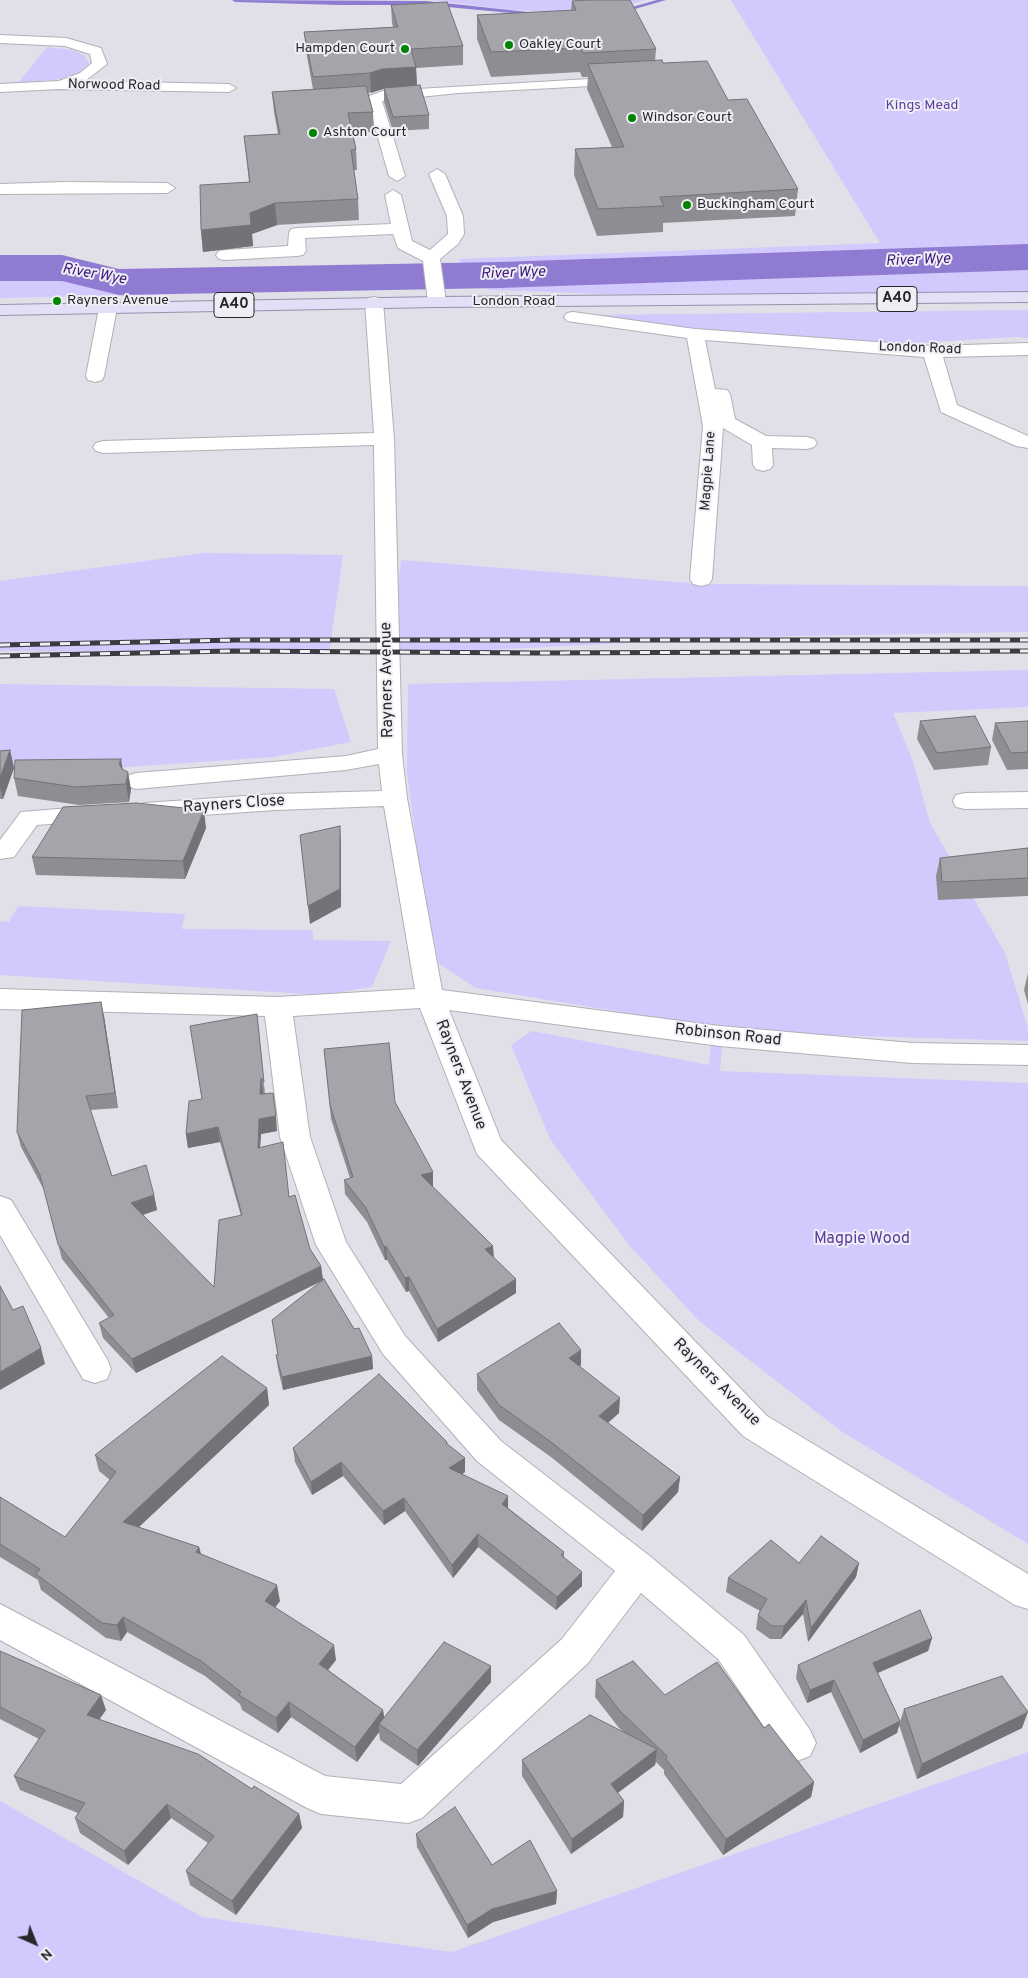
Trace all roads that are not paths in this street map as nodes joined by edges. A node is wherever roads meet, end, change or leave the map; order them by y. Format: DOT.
graph roads {
  1 [pos="0,39"];
  2 [pos="638,80"];
  3 [pos="59,85"];
  4 [pos="0,88"];
  5 [pos="229,88"];
  6 [pos="374,100"];
  7 [pos="355,101"];
  8 [pos="437,174"];
  9 [pos="397,176"];
  10 [pos="167,188"];
  11 [pos="0,190"];
  12 [pos="393,195"];
  13 [pos="402,229"];
  14 [pos="225,256"];
  15 [pos="431,260"];
  16 [pos="436,294"];
  17 [pos="1028,297"];
  18 [pos="374,302"];
  19 [pos="108,308"];
  20 [pos="0,310"];
  21 [pos="573,317"];
  22 [pos="702,335"];
  23 [pos="1028,349"];
  24 [pos="932,352"];
  25 [pos="96,376"];
  26 [pos="384,439"];
  27 [pos="762,442"];
  28 [pos="1028,442"];
  29 [pos="807,443"];
  30 [pos="103,447"];
  31 [pos="763,465"];
  32 [pos="701,579"];
  33 [pos="390,754"];
  34 [pos="136,781"];
  35 [pos="394,798"];
  36 [pos="1028,800"];
  37 [pos="965,801"];
  38 [pos="0,851"];
  39 [pos="430,998"];
  40 [pos="0,999"];
  41 [pos="278,1007"];
  42 [pos="1028,1055"];
  43 [pos="0,1208"];
  44 [pos="95,1369"];
  45 [pos="638,1568"];
  46 [pos="1028,1593"];
  47 [pos="0,1621"];
  48 [pos="797,1743"];
  1 -- 3 [label="street"];
  2 -- 6 [label="street"];
  3 -- 4 [label="street, Norwood Road"];
  3 -- 5 [label="street, Norwood Road"];
  6 -- 7 [label="street"];
  6 -- 9 [label="street"];
  8 -- 15 [label="street"];
  10 -- 11 [label="street"];
  12 -- 13 [label="street"];
  13 -- 14 [label="street"];
  13 -- 15 [label="street"];
  15 -- 16 [label="street"];
  16 -- 17 [label="main road, London Road / A40"];
  16 -- 18 [label="main road, London Road / A40"];
  18 -- 19 [label="main road, London Road / A40"];
  18 -- 26 [label="street, Rayners Avenue"];
  19 -- 20 [label="main road, London Road / A40"];
  19 -- 25 [label="street"];
  21 -- 22 [label="street, London Road"];
  22 -- 24 [label="street, London Road"];
  22 -- 27 [label="street"];
  22 -- 32 [label="street, Magpie Lane"];
  23 -- 24 [label="street, London Road"];
  24 -- 28 [label="street"];
  26 -- 30 [label="street"];
  26 -- 33 [label="street, Rayners Avenue"];
  27 -- 29 [label="street"];
  27 -- 31 [label="street"];
  33 -- 34 [label="street"];
  33 -- 35 [label="street, Rayners Avenue"];
  35 -- 38 [label="street, Rayners Close"];
  35 -- 39 [label="street, Rayners Avenue"];
  36 -- 37 [label="street"];
  39 -- 41 [label="street, Robinson Road"];
  39 -- 42 [label="street, Robinson Road"];
  39 -- 46 [label="street, Rayners Avenue"];
  40 -- 41 [label="street, Robinson Road"];
  41 -- 45 [label="street"];
  43 -- 44 [label="street"];
  45 -- 47 [label="street"];
  45 -- 48 [label="street"];
}
